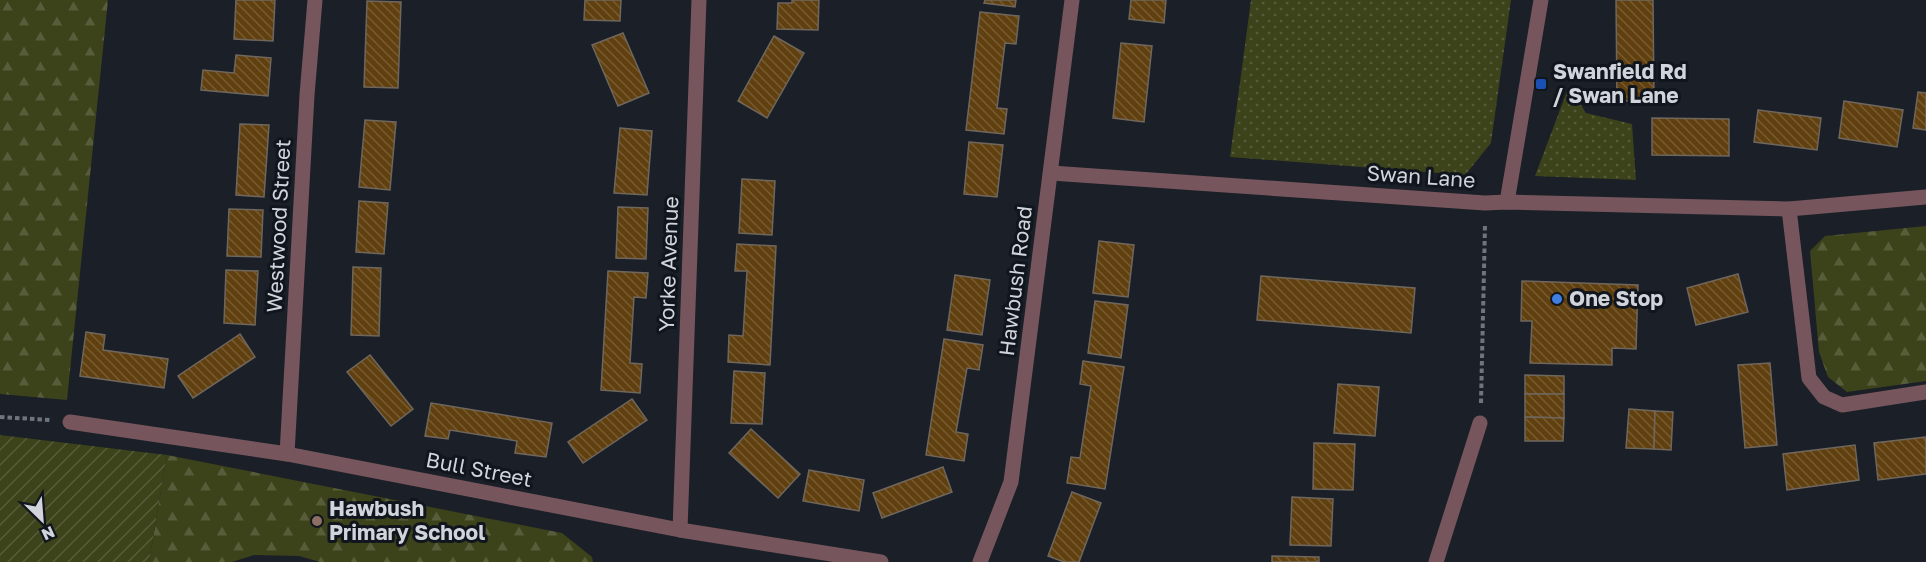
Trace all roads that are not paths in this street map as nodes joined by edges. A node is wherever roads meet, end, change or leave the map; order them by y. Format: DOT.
graph roads {
  1 [pos="315,0"];
  2 [pos="699,0"];
  3 [pos="1072,0"];
  4 [pos="1541,0"];
  5 [pos="1051,173"];
  6 [pos="1926,197"];
  7 [pos="1507,202"];
  8 [pos="1789,209"];
  9 [pos="1926,392"];
  10 [pos="69,422"];
  11 [pos="1480,423"];
  12 [pos="287,454"];
  13 [pos="680,530"];
  14 [pos="881,562"];
  15 [pos="980,562"];
  16 [pos="1436,562"];
  1 -- 12 [label="street, Westwood Street"];
  2 -- 13 [label="street, Yorke Avenue"];
  3 -- 5 [label="street, Hawbush Road"];
  4 -- 7 [label="street"];
  5 -- 7 [label="street, Swan Lane"];
  5 -- 15 [label="street, Hawbush Road"];
  6 -- 8 [label="street, Swan Lane"];
  7 -- 8 [label="street, Swan Lane"];
  8 -- 9 [label="street"];
  10 -- 12 [label="street, Bull Street"];
  11 -- 16 [label="street"];
  12 -- 13 [label="street, Bull Street"];
  13 -- 14 [label="street, Bull Street"];
}
